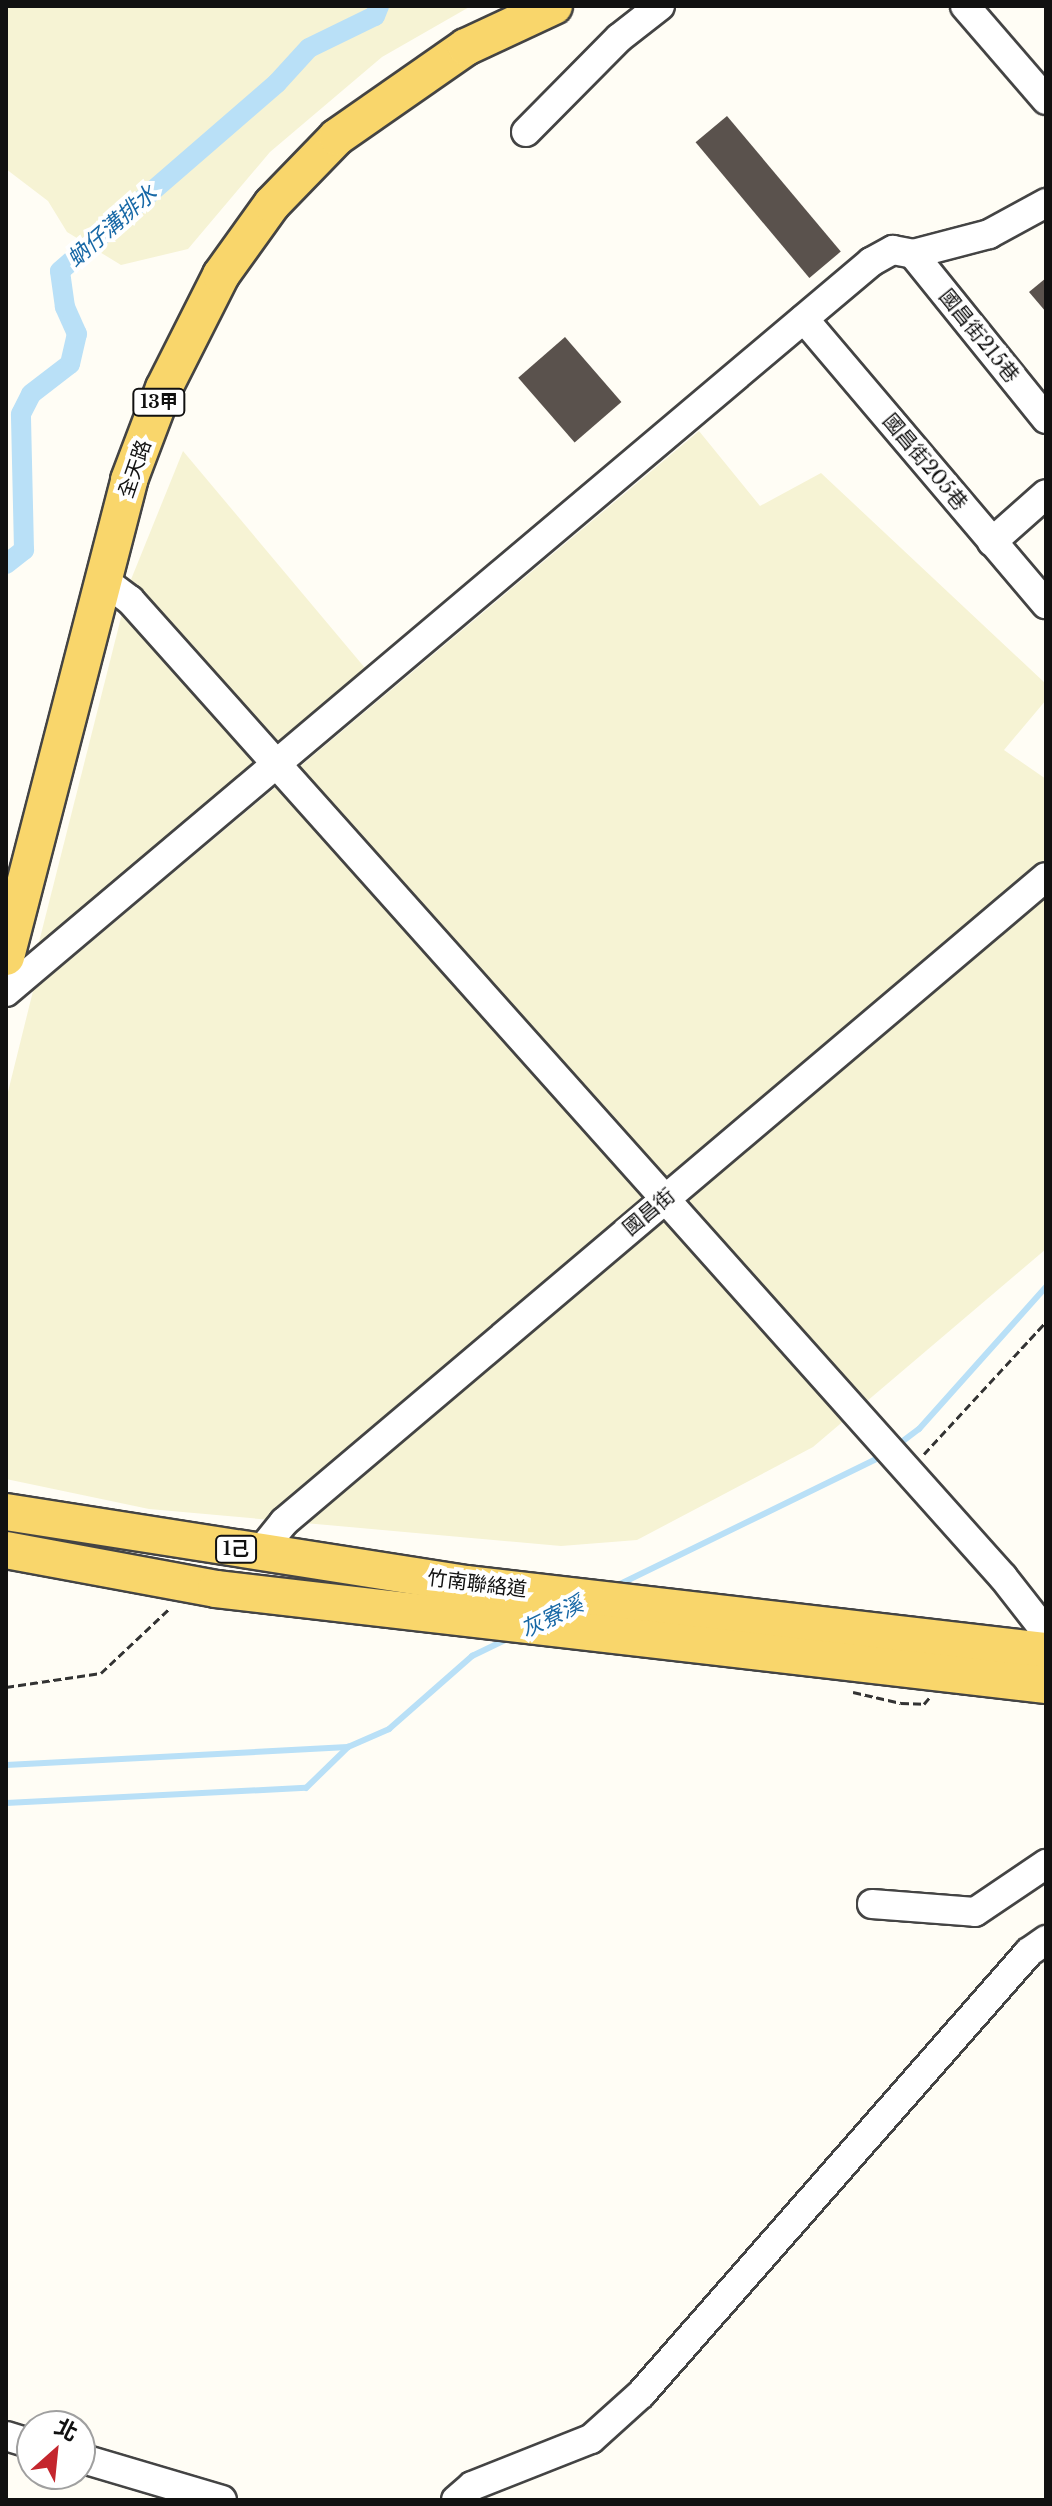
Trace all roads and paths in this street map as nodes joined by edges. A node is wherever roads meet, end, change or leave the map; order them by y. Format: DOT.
graph roads {
  1 [pos="554,6"];
  2 [pos="660,6"];
  3 [pos="965,6"];
  4 [pos="1046,100"];
  5 [pos="526,132"];
  6 [pos="1046,203"];
  7 [pos="913,254"];
  8 [pos="804,319"];
  9 [pos="1046,419"];
  10 [pos="1046,494"];
  11 [pos="992,542"];
  12 [pos="102,579"];
  13 [pos="1046,604"];
  14 [pos="276,765"];
  15 [pos="1046,877"];
  16 [pos="6,957"];
  17 [pos="6,992"];
  18 [pos="664,1199"];
  19 [pos="1046,1322"];
  20 [pos="906,1470"];
  21 [pos="6,1512"];
  22 [pos="6,1550"];
  23 [pos="259,1553"];
  24 [pos="192,1585"];
  25 [pos="684,1624"];
  26 [pos="1046,1632"];
  27 [pos="1046,1651"];
  28 [pos="1046,1685"];
  29 [pos="6,1687"];
  30 [pos="1046,1864"];
  31 [pos="872,1904"];
  32 [pos="1046,1940"];
  33 [pos="96,2463"];
  34 [pos="222,2500"];
  35 [pos="456,2500"];
  1 -- 12 [label="main road, 全天路 / 13甲"];
  2 -- 5 [label="street"];
  3 -- 4 [label="street"];
  6 -- 7 [label="street"];
  7 -- 8 [label="street"];
  7 -- 9 [label="street, 國昌街215巷"];
  8 -- 11 [label="street, 國昌街205巷"];
  8 -- 14 [label="street"];
  10 -- 11 [label="street"];
  11 -- 13 [label="street, 國昌街205巷"];
  12 -- 14 [label="street"];
  12 -- 16 [label="main road, 全天路 / 13甲"];
  14 -- 17 [label="street"];
  14 -- 18 [label="street"];
  15 -- 18 [label="street, 國昌街"];
  18 -- 20 [label="street"];
  18 -- 23 [label="street, 國昌街"];
  19 -- 20 [label="path"];
  20 -- 26 [label="street"];
  21 -- 23 [label="main road, 竹南聯絡道 / 1己"];
  22 -- 24 [label="main road, 竹南聯絡道 / 1己"];
  23 -- 25 [label="main road, 竹南聯絡道 / 1己"];
  24 -- 25 [label="main road, 竹南聯絡道 / 1己"];
  24 -- 29 [label="path"];
  25 -- 27 [label="main road, 竹南聯絡道 / 1己"];
  25 -- 28 [label="main road, 竹南聯絡道 / 1己"];
  30 -- 31 [label="street"];
  32 -- 35 [label="street"];
  33 -- 34 [label="street"];
}
